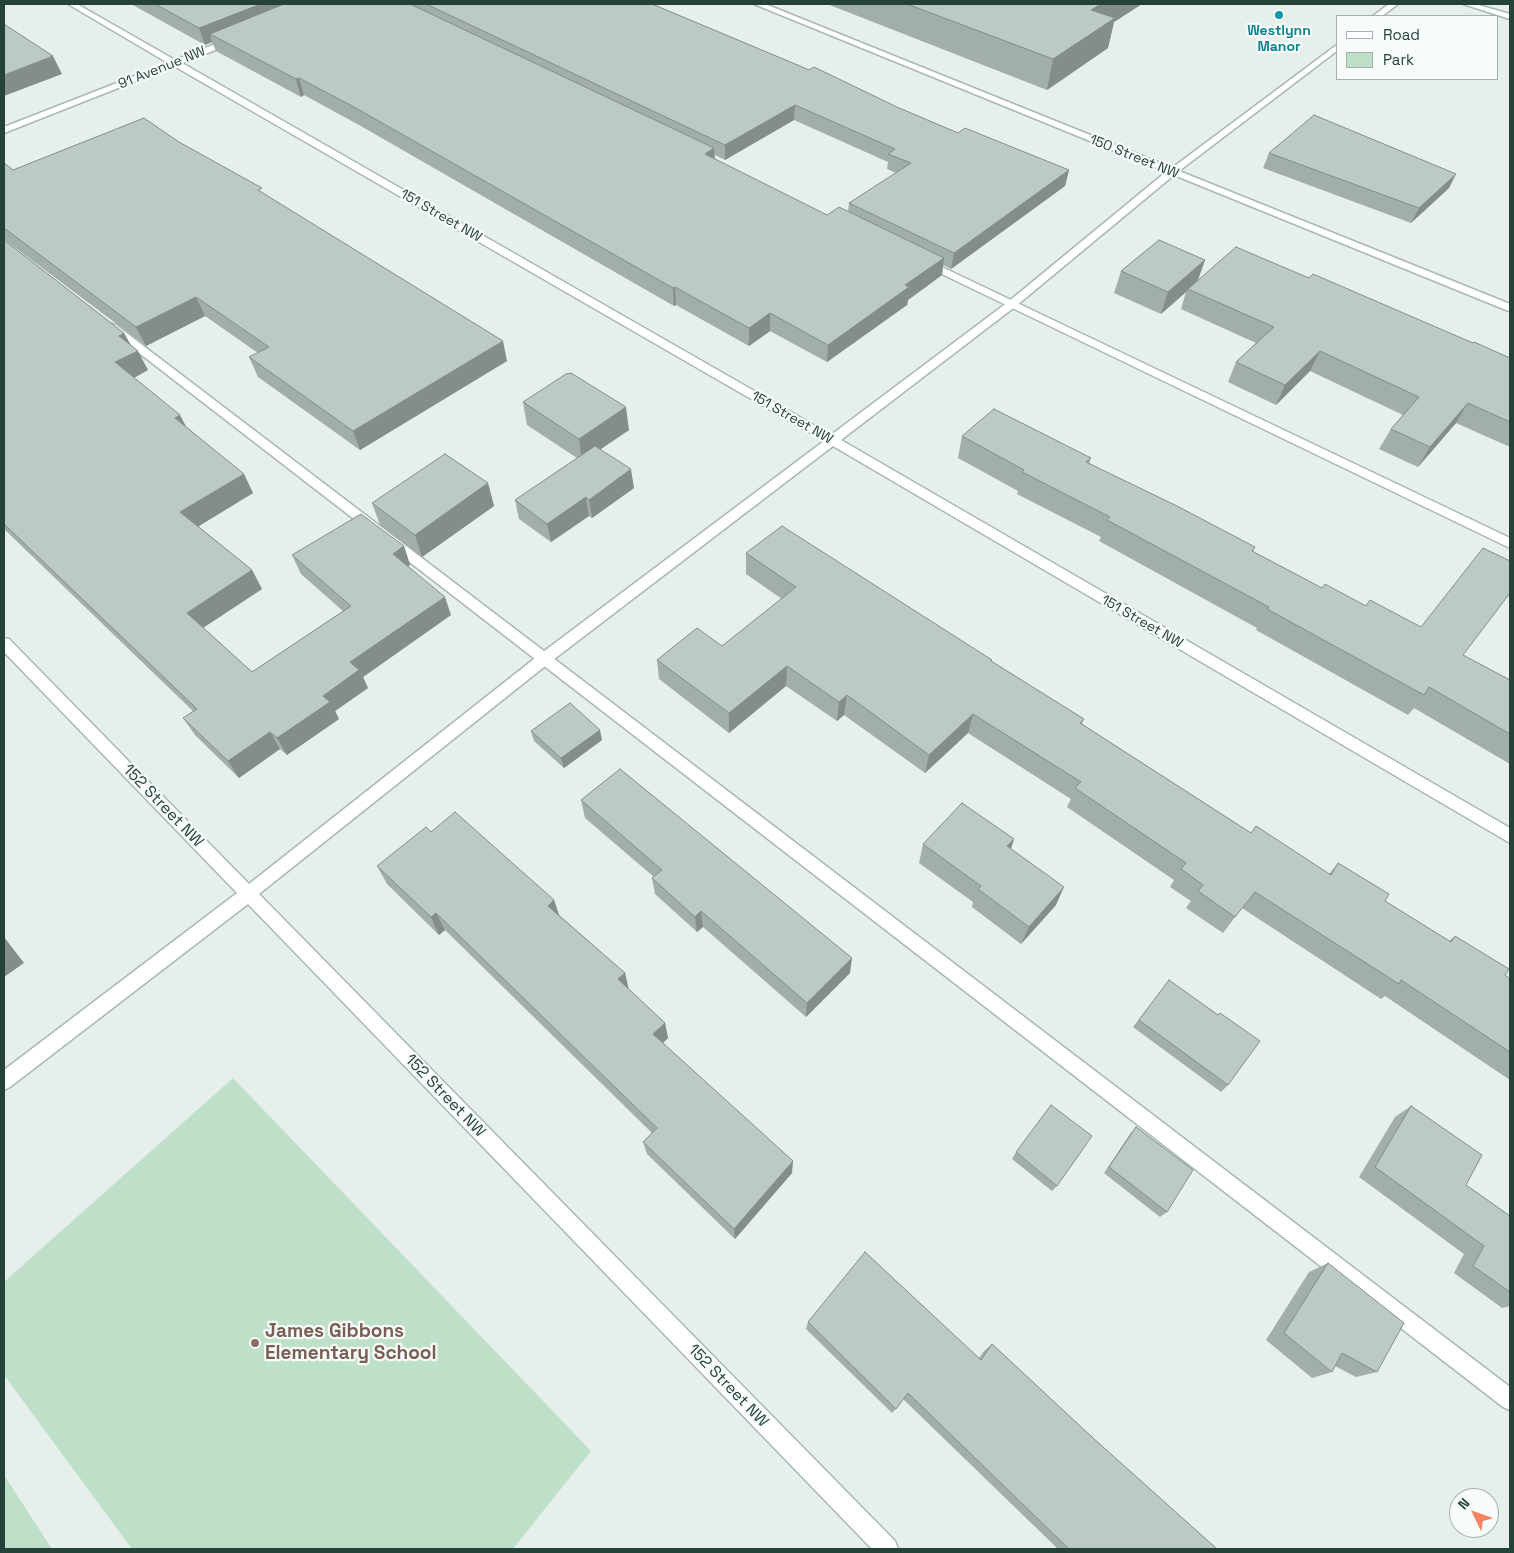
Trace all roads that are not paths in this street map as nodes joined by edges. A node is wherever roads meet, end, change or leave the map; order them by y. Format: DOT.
graph roads {
  1 [pos="72,4"];
  2 [pos="758,4"];
  3 [pos="1394,4"];
  4 [pos="1467,4"];
  5 [pos="1378,15"];
  6 [pos="1510,17"];
  7 [pos="239,37"];
  8 [pos="1336,48"];
  9 [pos="176,63"];
  10 [pos="4,130"];
  11 [pos="1172,172"];
  12 [pos="914,257"];
  13 [pos="1012,304"];
  14 [pos="1510,308"];
  15 [pos="98,316"];
  16 [pos="833,441"];
  17 [pos="1510,543"];
  18 [pos="4,643"];
  19 [pos="544,659"];
  20 [pos="1510,836"];
  21 [pos="248,894"];
  22 [pos="4,1081"];
  23 [pos="1510,1400"];
  24 [pos="887,1549"];
  1 -- 9 [label="street, 151 Street NW"];
  2 -- 11 [label="street, 150 Street NW"];
  3 -- 5 [label="street"];
  4 -- 6 [label="street"];
  7 -- 9 [label="street, 91 Avenue NW"];
  8 -- 11 [label="street"];
  9 -- 10 [label="street, 91 Avenue NW"];
  9 -- 16 [label="street, 151 Street NW"];
  11 -- 13 [label="street"];
  11 -- 14 [label="street, 150 Street NW"];
  12 -- 13 [label="street"];
  13 -- 16 [label="street"];
  13 -- 17 [label="street"];
  15 -- 19 [label="street"];
  16 -- 19 [label="street"];
  16 -- 20 [label="street, 151 Street NW"];
  18 -- 21 [label="street, 152 Street NW"];
  19 -- 21 [label="street"];
  19 -- 23 [label="street"];
  21 -- 22 [label="street"];
  21 -- 24 [label="street, 152 Street NW"];
}
